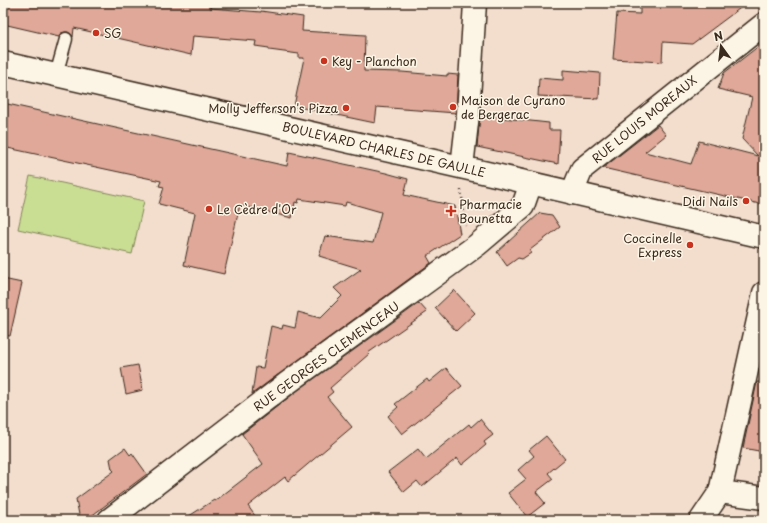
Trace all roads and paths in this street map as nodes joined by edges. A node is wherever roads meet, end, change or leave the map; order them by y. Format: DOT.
graph roads {
  1 [pos="475,3"];
  2 [pos="764,24"];
  3 [pos="66,39"];
  4 [pos="3,63"];
  5 [pos="56,75"];
  6 [pos="462,167"];
  7 [pos="531,183"];
  8 [pos="572,193"];
  9 [pos="764,237"];
  10 [pos="477,246"];
  11 [pos="764,294"];
  12 [pos="720,492"];
  13 [pos="764,498"];
  14 [pos="109,520"];
  15 [pos="701,520"];
  1 -- 6 [label="street"];
  2 -- 8 [label="street, RUE LOUIS MOREAUX"];
  3 -- 5 [label="lane"];
  4 -- 5 [label="street, BOULEVARD CHARLES DE GAULLE"];
  5 -- 6 [label="street, BOULEVARD CHARLES DE GAULLE"];
  6 -- 7 [label="street, BOULEVARD CHARLES DE GAULLE"];
  6 -- 10 [label="path"];
  7 -- 8 [label="street, BOULEVARD CHARLES DE GAULLE"];
  7 -- 10 [label="street, RUE GEORGES CLEMENCEAU"];
  8 -- 9 [label="street, BOULEVARD CHARLES DE GAULLE"];
  10 -- 14 [label="street, RUE GEORGES CLEMENCEAU"];
  11 -- 12 [label="street"];
  12 -- 13 [label="street"];
  12 -- 15 [label="street"];
}
